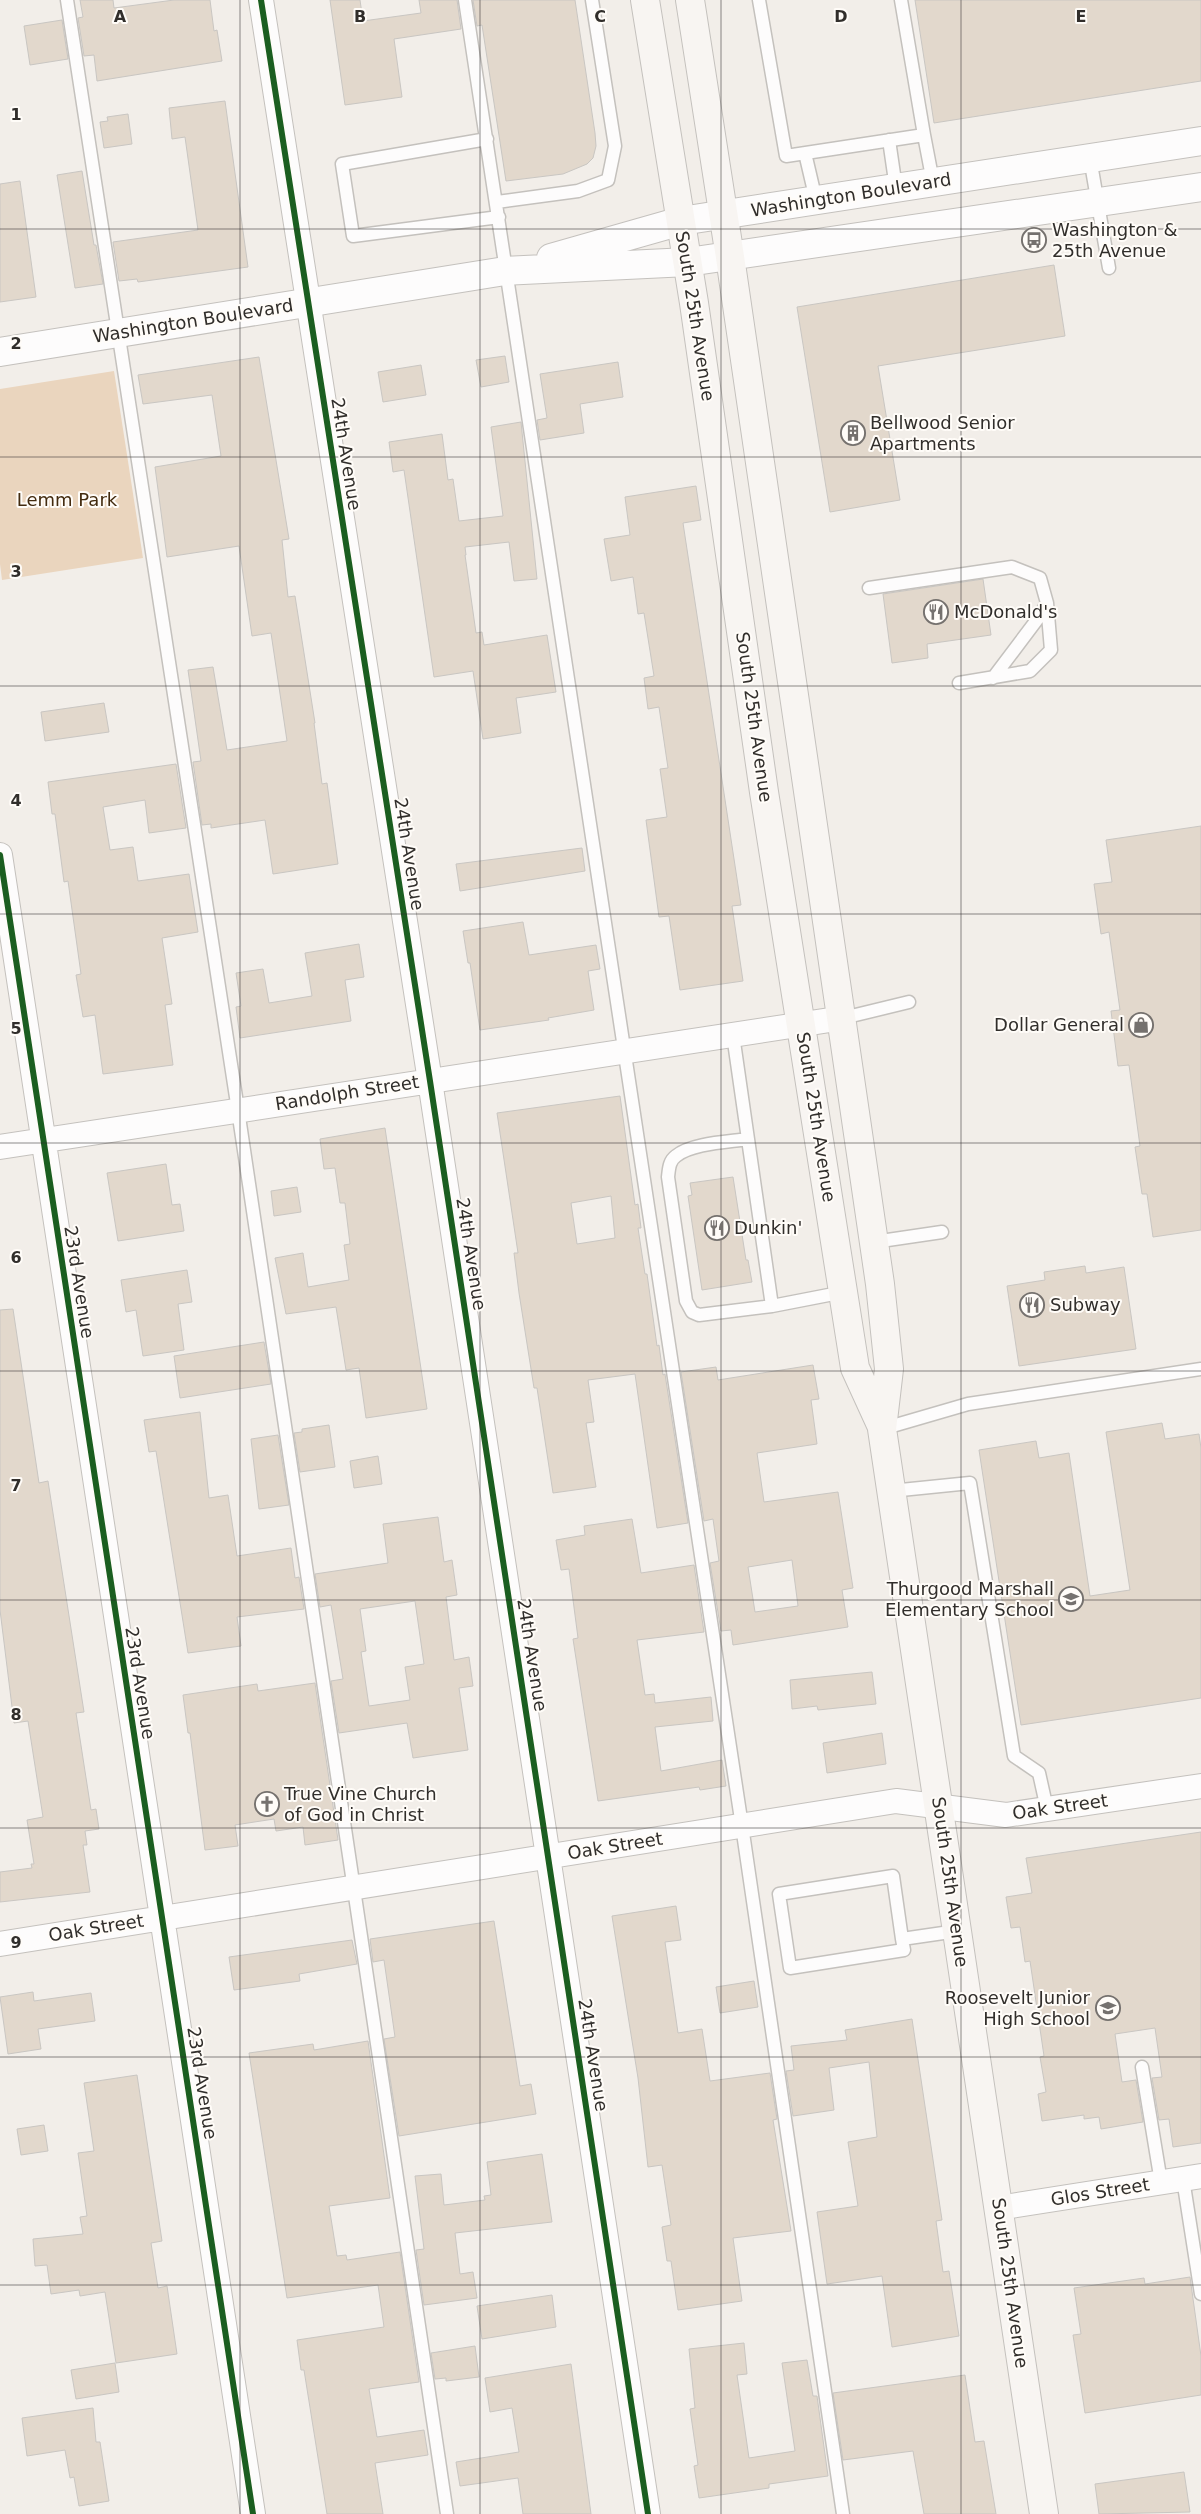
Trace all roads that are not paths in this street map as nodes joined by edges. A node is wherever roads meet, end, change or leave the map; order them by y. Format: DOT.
graph roads {
  1 [pos="67,0"];
  2 [pos="261,0"];
  3 [pos="466,0"];
  4 [pos="592,0"];
  5 [pos="645,0"];
  6 [pos="690,0"];
  7 [pos="759,0"];
  8 [pos="901,0"];
  9 [pos="924,135"];
  10 [pos="487,139"];
  11 [pos="889,140"];
  12 [pos="1201,141"];
  13 [pos="805,152"];
  14 [pos="1090,158"];
  15 [pos="933,182"];
  16 [pos="1201,187"];
  17 [pos="896,188"];
  18 [pos="816,200"];
  19 [pos="497,202"];
  20 [pos="1098,203"];
  21 [pos="724,215"];
  22 [pos="499,217"];
  23 [pos="681,221"];
  24 [pos="730,257"];
  25 [pos="688,262"];
  26 [pos="1109,268"];
  27 [pos="505,271"];
  28 [pos="307,302"];
  29 [pos="118,333"];
  30 [pos="0,352"];
  31 [pos="869,588"];
  32 [pos="1046,603"];
  33 [pos="992,678"];
  34 [pos="959,683"];
  35 [pos="807,784"];
  36 [pos="764,792"];
  37 [pos="0,855"];
  38 [pos="909,1002"];
  39 [pos="843,1018"];
  40 [pos="801,1025"];
  41 [pos="733,1035"];
  42 [pos="623,1052"];
  43 [pos="430,1081"];
  44 [pos="238,1110"];
  45 [pos="748,1139"];
  46 [pos="42,1140"];
  47 [pos="0,1147"];
  48 [pos="942,1232"];
  49 [pos="874,1242"];
  50 [pos="844,1292"];
  51 [pos="772,1306"];
  52 [pos="1201,1369"];
  53 [pos="882,1429"];
  54 [pos="892,1491"];
  55 [pos="1201,1786"];
  56 [pos="939,1807"];
  57 [pos="1047,1809"];
  58 [pos="742,1826"];
  59 [pos="548,1857"];
  60 [pos="353,1888"];
  61 [pos="161,1918"];
  62 [pos="957,1931"];
  63 [pos="902,1939"];
  64 [pos="0,1944"];
  65 [pos="1142,2067"];
  66 [pos="1182,2179"];
  67 [pos="998,2208"];
  68 [pos="1201,2294"];
  69 [pos="253,2514"];
  70 [pos="447,2514"];
  71 [pos="648,2514"];
  72 [pos="843,2514"];
  73 [pos="1044,2514"];
  1 -- 29 [label="lane"];
  2 -- 28 [label="street, 24th Avenue"];
  3 -- 10 [label="lane"];
  4 -- 19 [label="lane"];
  5 -- 23 [label="main road, South 25th Avenue"];
  6 -- 21 [label="main road, South 25th Avenue"];
  7 -- 13 [label="lane"];
  8 -- 9 [label="lane"];
  9 -- 11 [label="lane"];
  9 -- 15 [label="lane"];
  10 -- 19 [label="lane"];
  10 -- 22 [label="lane"];
  11 -- 13 [label="lane"];
  11 -- 17 [label="lane"];
  12 -- 14 [label="street, Washington Boulevard"];
  13 -- 18 [label="lane"];
  14 -- 15 [label="street, Washington Boulevard"];
  14 -- 20 [label="lane"];
  15 -- 17 [label="street, Washington Boulevard"];
  16 -- 20 [label="street, Washington Boulevard"];
  17 -- 18 [label="street, Washington Boulevard"];
  18 -- 21 [label="street, Washington Boulevard"];
  19 -- 22 [label="lane"];
  20 -- 24 [label="street, Washington Boulevard"];
  20 -- 26 [label="lane"];
  21 -- 23 [label="street, Washington Boulevard"];
  21 -- 24 [label="main road, South 25th Avenue"];
  22 -- 27 [label="lane"];
  23 -- 25 [label="main road, South 25th Avenue"];
  23 -- 27 [label="street, Washington Boulevard"];
  24 -- 25 [label="street, Washington Boulevard"];
  24 -- 35 [label="main road, South 25th Avenue"];
  25 -- 27 [label="street, Washington Boulevard"];
  25 -- 36 [label="main road, South 25th Avenue"];
  27 -- 28 [label="street, Washington Boulevard"];
  27 -- 42 [label="lane"];
  28 -- 29 [label="street, Washington Boulevard"];
  28 -- 43 [label="street, 24th Avenue"];
  29 -- 30 [label="street, Washington Boulevard"];
  29 -- 44 [label="lane"];
  31 -- 32 [label="lane"];
  32 -- 33 [label="lane"];
  32 -- 33 [label="lane"];
  33 -- 34 [label="lane"];
  35 -- 36 [label="main road"];
  35 -- 39 [label="main road, South 25th Avenue"];
  36 -- 40 [label="main road, South 25th Avenue"];
  37 -- 46 [label="street, 23rd Avenue"];
  38 -- 39 [label="lane"];
  39 -- 40 [label="street, Randolph Street"];
  39 -- 49 [label="main road, South 25th Avenue"];
  40 -- 41 [label="street, Randolph Street"];
  40 -- 50 [label="main road, South 25th Avenue"];
  41 -- 42 [label="street, Randolph Street"];
  41 -- 45 [label="lane"];
  42 -- 43 [label="street, Randolph Street"];
  42 -- 58 [label="lane"];
  43 -- 44 [label="street, Randolph Street"];
  43 -- 59 [label="street, 24th Avenue"];
  44 -- 46 [label="street, Randolph Street"];
  44 -- 60 [label="lane"];
  45 -- 51 [label="lane"];
  45 -- 51 [label="lane"];
  46 -- 47 [label="street, Randolph Street"];
  46 -- 61 [label="street, 23rd Avenue"];
  48 -- 49 [label="lane"];
  49 -- 53 [label="main road, South 25th Avenue"];
  50 -- 51 [label="lane"];
  50 -- 53 [label="main road, South 25th Avenue"];
  52 -- 53 [label="lane"];
  53 -- 54 [label="main road, South 25th Avenue"];
  54 -- 56 [label="main road, South 25th Avenue"];
  54 -- 57 [label="lane"];
  55 -- 57 [label="street, Oak Street"];
  56 -- 57 [label="street, Oak Street"];
  56 -- 58 [label="street, Oak Street"];
  56 -- 62 [label="main road, South 25th Avenue"];
  58 -- 59 [label="street, Oak Street"];
  58 -- 72 [label="lane"];
  59 -- 60 [label="street, Oak Street"];
  59 -- 71 [label="street, 24th Avenue"];
  60 -- 61 [label="street, Oak Street"];
  60 -- 70 [label="lane"];
  61 -- 64 [label="street, Oak Street"];
  61 -- 69 [label="street, 23rd Avenue"];
  62 -- 63 [label="lane"];
  62 -- 67 [label="main road, South 25th Avenue"];
  63 -- 63 [label="lane"];
  65 -- 66 [label="lane"];
  66 -- 67 [label="street, Glos Street"];
  66 -- 68 [label="lane"];
  67 -- 73 [label="main road, South 25th Avenue"];
}
